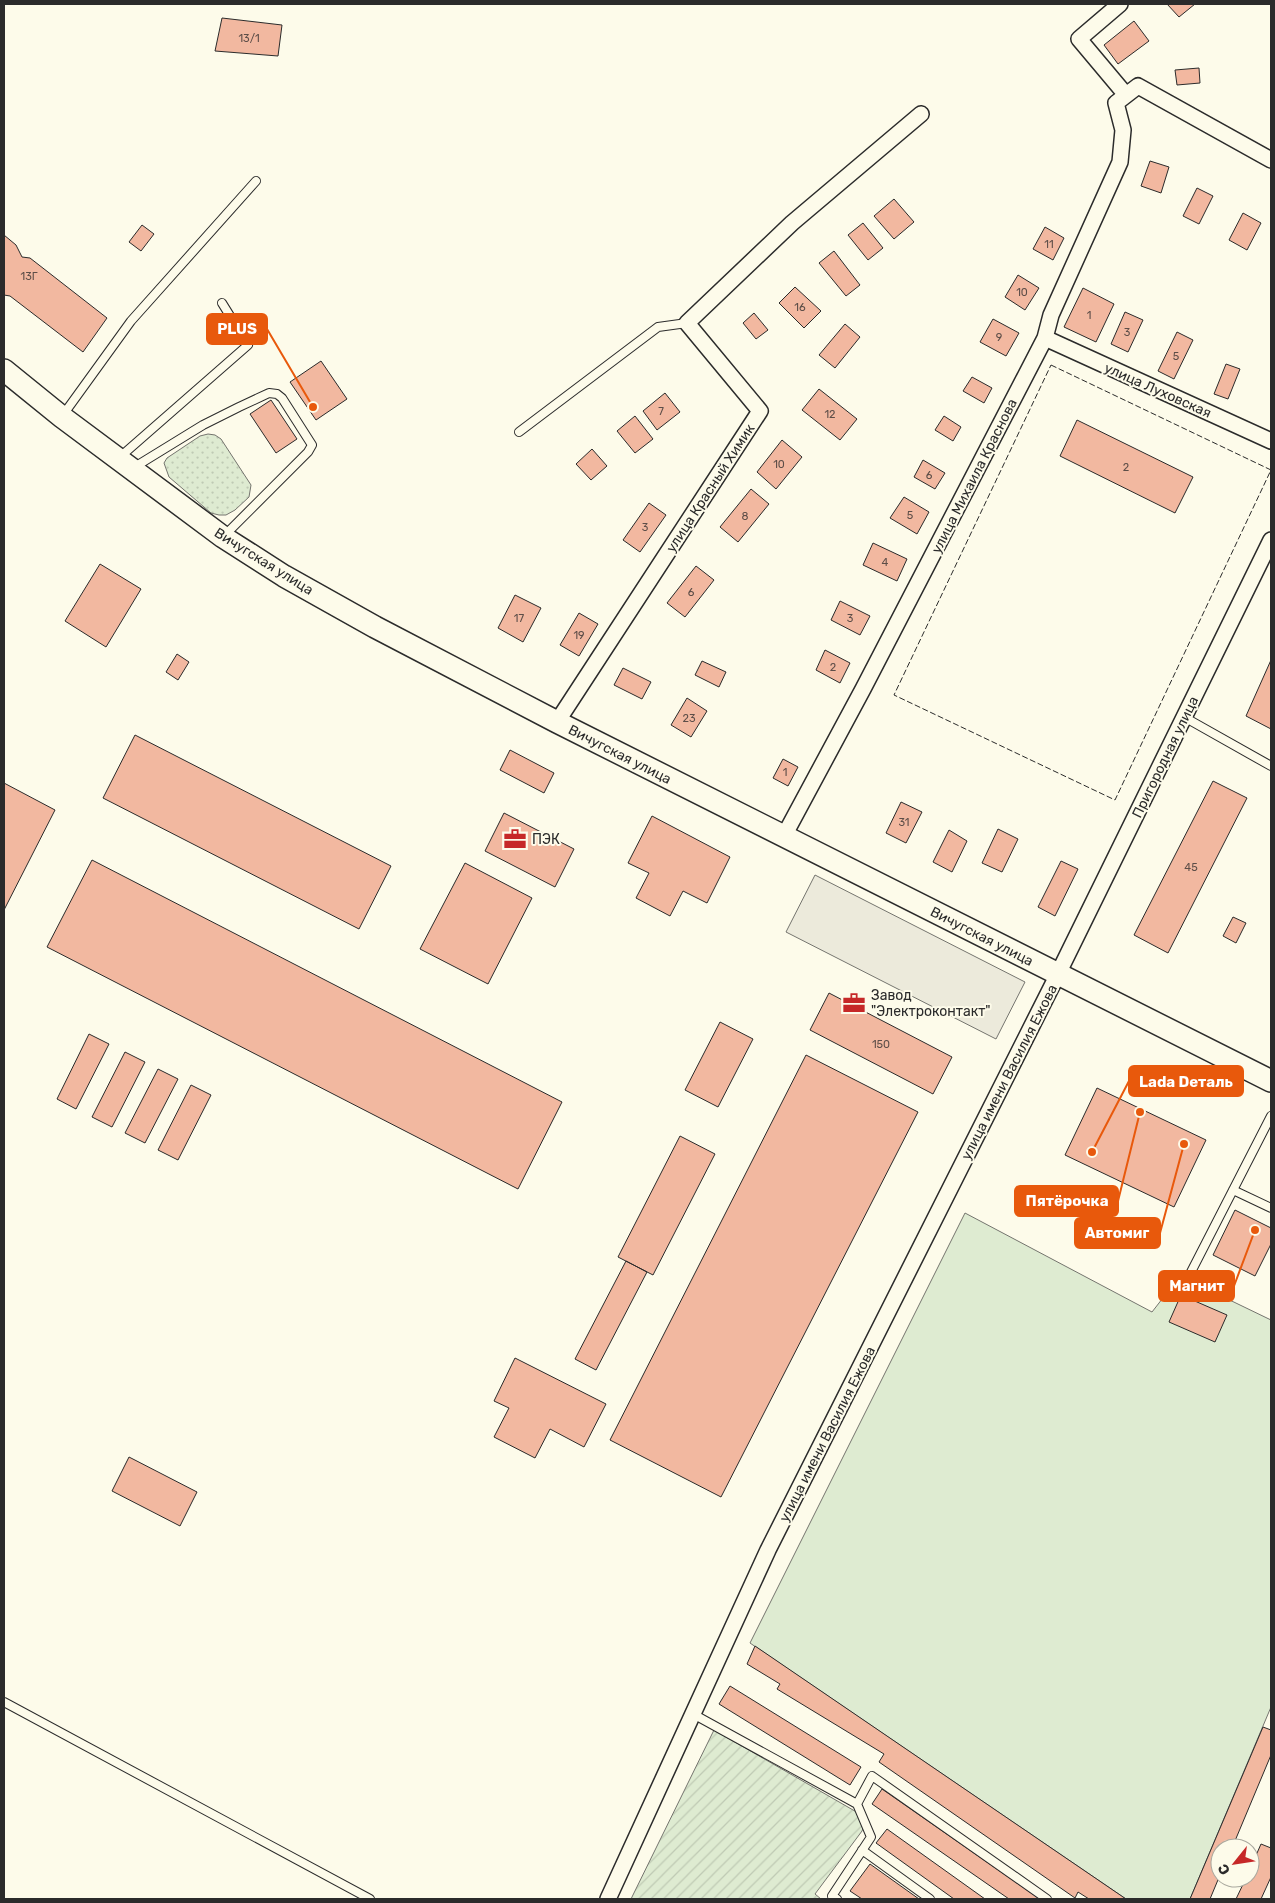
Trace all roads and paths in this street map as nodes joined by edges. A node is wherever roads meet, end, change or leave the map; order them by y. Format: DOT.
graph roads {
  1 [pos="1120,4"];
  2 [pos="1121,99"];
  3 [pos="921,114"];
  4 [pos="1271,160"];
  5 [pos="256,181"];
  6 [pos="222,303"];
  7 [pos="687,323"];
  8 [pos="1045,338"];
  9 [pos="4,370"];
  10 [pos="62,417"];
  11 [pos="519,432"];
  12 [pos="1271,441"];
  13 [pos="125,464"];
  14 [pos="223,537"];
  15 [pos="1271,540"];
  16 [pos="1184,717"];
  17 [pos="557,722"];
  18 [pos="1271,766"];
  19 [pos="784,836"];
  20 [pos="1058,974"];
  21 [pos="1271,1081"];
  22 [pos="1271,1116"];
  23 [pos="1233,1190"];
  24 [pos="1271,1208"];
  25 [pos="1227,1290"];
  26 [pos="4,1702"];
  27 [pos="693,1714"];
  28 [pos="857,1804"];
  29 [pos="862,1850"];
  30 [pos="832,1898"];
  31 [pos="370,1899"];
  32 [pos="608,1899"];
  33 [pos="930,1899"];
  34 [pos="1047,1899"];
  1 -- 2 [label="street"];
  2 -- 4 [label="street"];
  2 -- 8 [label="street, улица Михаила Краснова"];
  3 -- 7 [label="street"];
  5 -- 10 [label="lane"];
  6 -- 13 [label="lane"];
  7 -- 11 [label="lane"];
  7 -- 17 [label="street, улица Красный Химик"];
  8 -- 12 [label="street, улица Луховская"];
  8 -- 19 [label="street, улица Михаила Краснова"];
  9 -- 10 [label="main road, Вичугская улица"];
  10 -- 13 [label="main road, Вичугская улица"];
  13 -- 14 [label="main road, Вичугская улица"];
  13 -- 14 [label="lane"];
  14 -- 17 [label="main road, Вичугская улица"];
  15 -- 16 [label="street, Пригородная улица"];
  16 -- 18 [label="lane"];
  16 -- 20 [label="street, Пригородная улица"];
  17 -- 19 [label="main road, Вичугская улица"];
  19 -- 20 [label="main road, Вичугская улица"];
  20 -- 21 [label="main road, Вичугская улица"];
  20 -- 27 [label="street, улица имени Василия Ежова"];
  22 -- 23 [label="lane"];
  23 -- 24 [label="lane"];
  23 -- 25 [label="lane"];
  26 -- 31 [label="lane"];
  27 -- 28 [label="lane"];
  27 -- 32 [label="street, улица имени Василия Ежова"];
  28 -- 29 [label="lane"];
  28 -- 34 [label="lane"];
  29 -- 30 [label="lane"];
  29 -- 33 [label="lane"];
}
